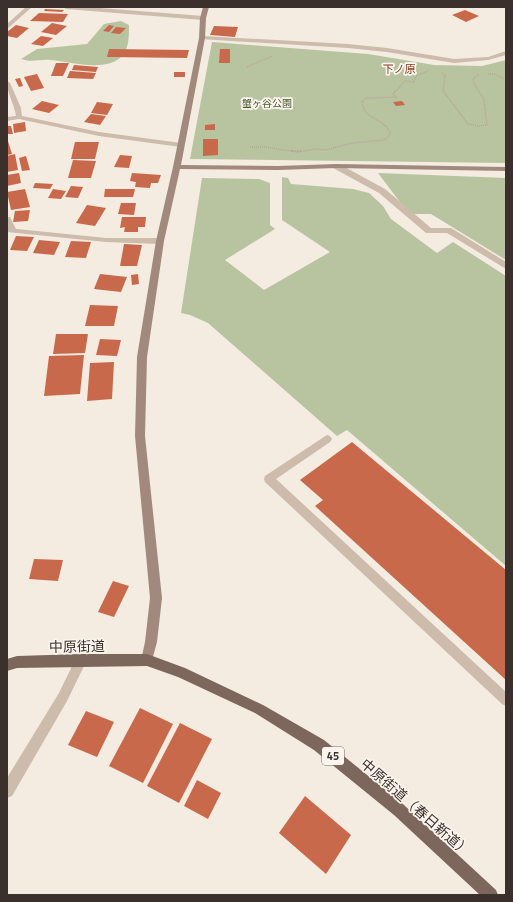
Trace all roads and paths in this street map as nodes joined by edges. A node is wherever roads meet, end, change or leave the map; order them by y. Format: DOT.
graph roads {
  1 [pos="29,7"];
  2 [pos="66,7"];
  3 [pos="206,7"];
  4 [pos="203,18"];
  5 [pos="7,27"];
  6 [pos="202,38"];
  7 [pos="506,53"];
  8 [pos="276,55"];
  9 [pos="247,67"];
  10 [pos="423,70"];
  11 [pos="441,72"];
  12 [pos="506,80"];
  13 [pos="7,83"];
  14 [pos="19,117"];
  15 [pos="7,119"];
  16 [pos="181,145"];
  17 [pos="250,147"];
  18 [pos="336,166"];
  19 [pos="177,167"];
  20 [pos="506,169"];
  21 [pos="7,219"];
  22 [pos="10,229"];
  23 [pos="160,241"];
  24 [pos="506,266"];
  25 [pos="327,439"];
  26 [pos="81,660"];
  27 [pos="147,660"];
  28 [pos="7,665"];
  29 [pos="506,700"];
  30 [pos="7,791"];
  31 [pos="491,895"];
  1 -- 5 [label="street"];
  2 -- 4 [label="street"];
  3 -- 4 [label="street"];
  4 -- 6 [label="street"];
  6 -- 7 [label="street"];
  6 -- 16 [label="street"];
  8 -- 9 [label="path"];
  10 -- 17 [label="path"];
  11 -- 12 [label="path"];
  13 -- 14 [label="street"];
  14 -- 15 [label="street"];
  14 -- 16 [label="street"];
  16 -- 19 [label="street"];
  18 -- 19 [label="street"];
  18 -- 20 [label="street"];
  18 -- 24 [label="street"];
  19 -- 23 [label="street"];
  21 -- 22 [label="street"];
  22 -- 23 [label="street"];
  23 -- 27 [label="street"];
  25 -- 29 [label="street"];
  26 -- 27 [label="main road, 中原街道 / 45"];
  26 -- 28 [label="main road, 中原街道 / 45"];
  26 -- 30 [label="street"];
  27 -- 31 [label="main road, 中原街道（春日新道） / 45"];
}
